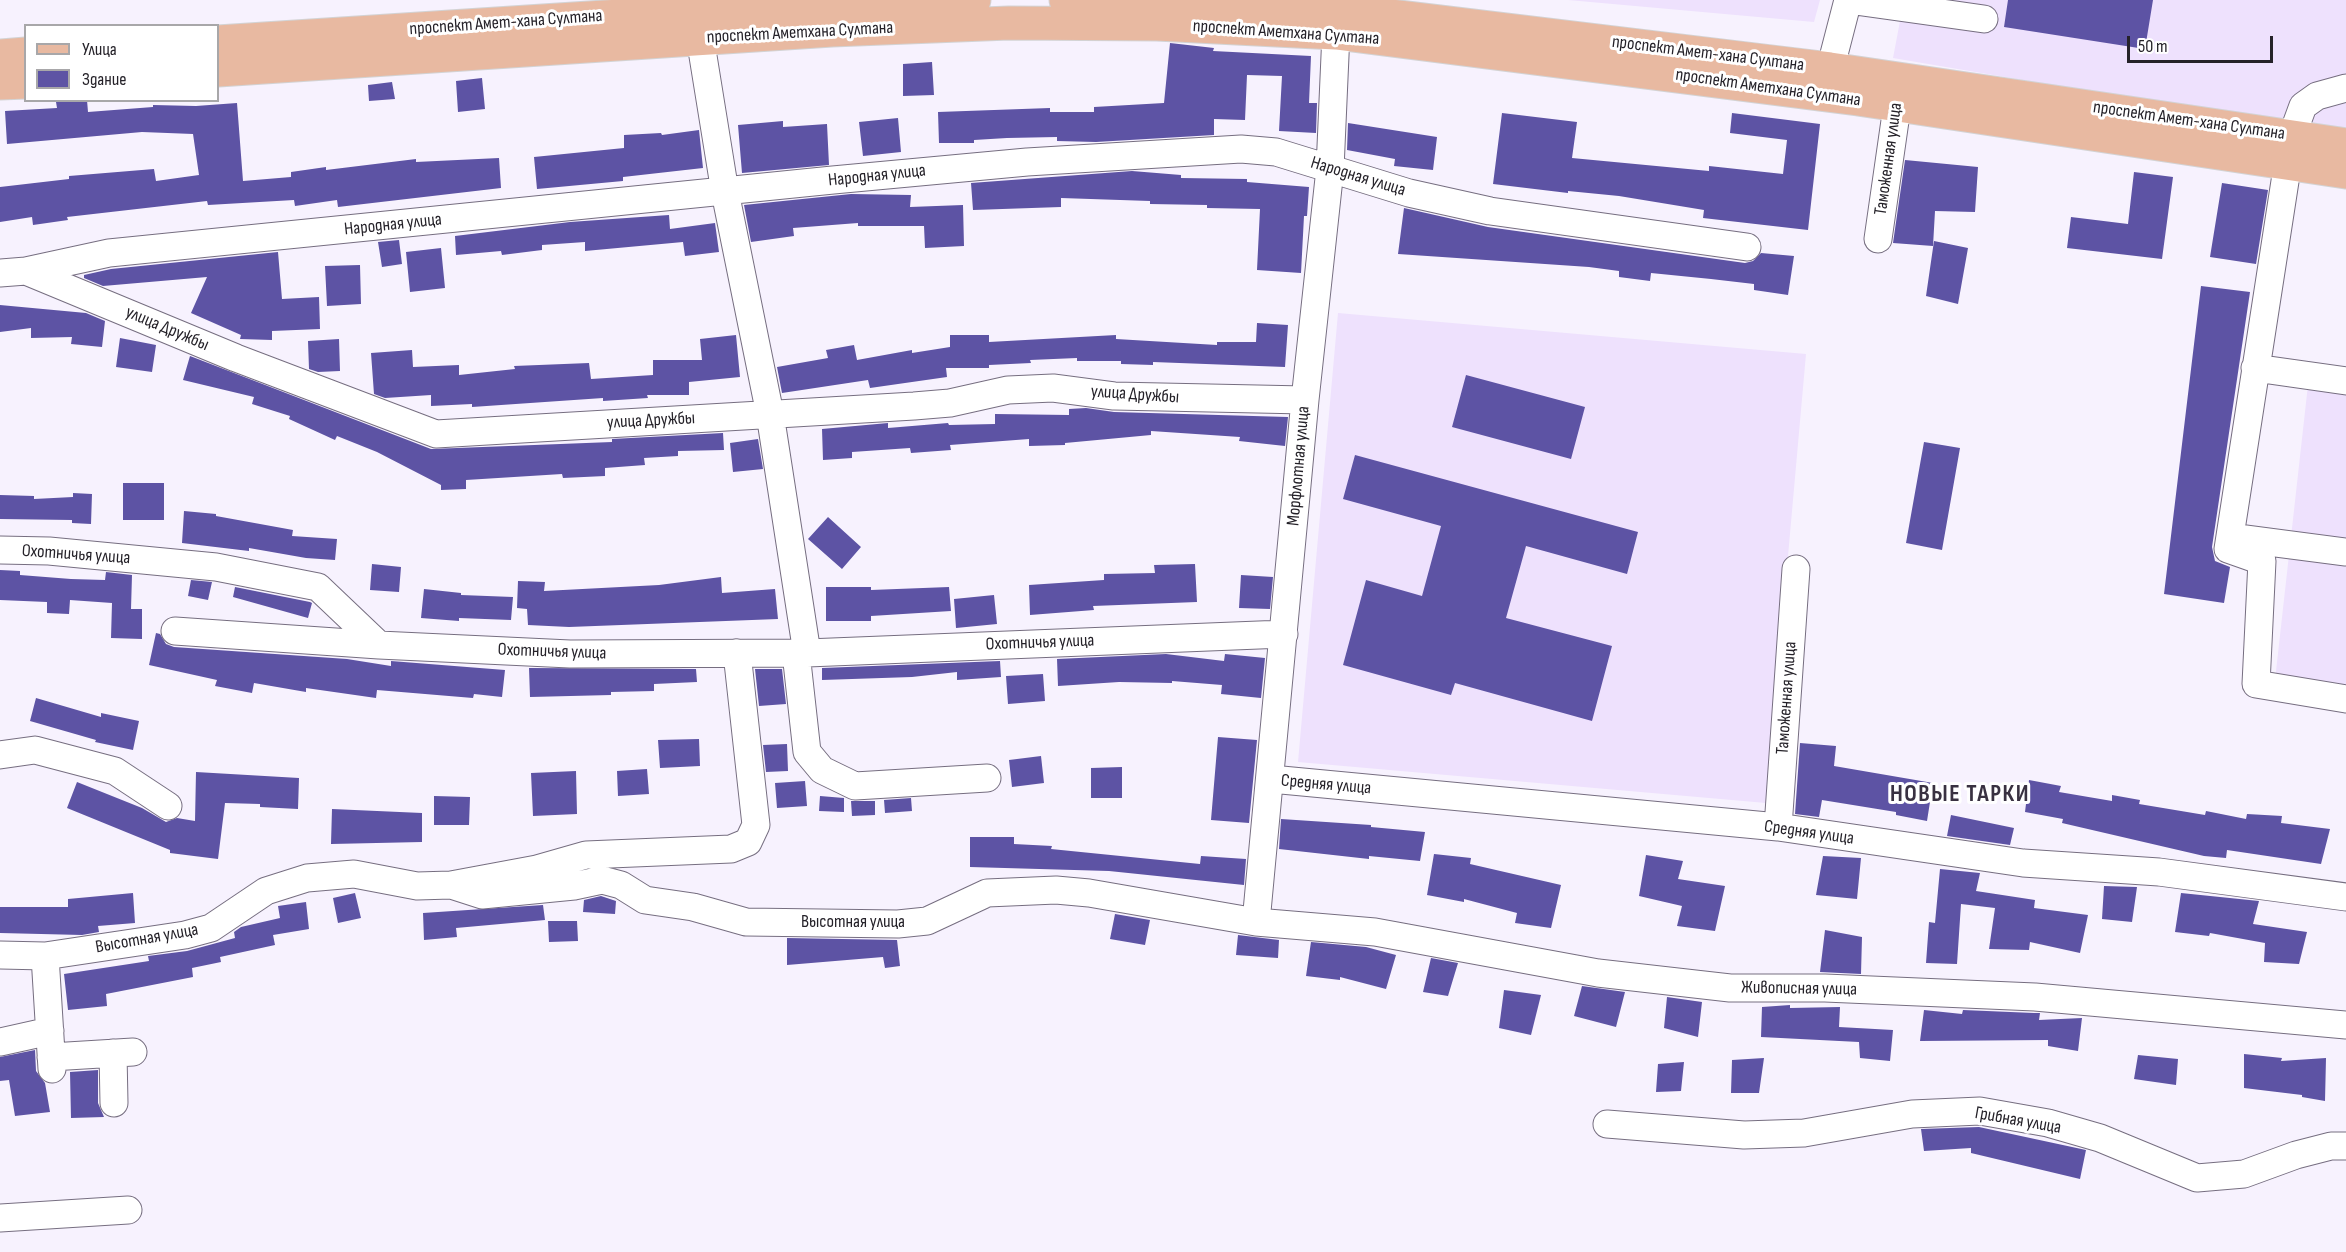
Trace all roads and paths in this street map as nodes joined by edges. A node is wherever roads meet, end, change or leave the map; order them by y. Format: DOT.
graph roads {
  1 [pos="974,0"];
  2 [pos="1066,0"];
  3 [pos="1848,0"];
  4 [pos="697,16"];
  5 [pos="1984,18"];
  6 [pos="1339,21"];
  7 [pos="219,42"];
  8 [pos="24,54"];
  9 [pos="0,56"];
  10 [pos="219,70"];
  11 [pos="24,82"];
  12 [pos="1827,82"];
  13 [pos="0,83"];
  14 [pos="2346,88"];
  15 [pos="1899,93"];
  16 [pos="2346,145"];
  17 [pos="2290,150"];
  18 [pos="1330,169"];
  19 [pos="2346,172"];
  20 [pos="725,192"];
  21 [pos="1878,239"];
  22 [pos="1747,247"];
  23 [pos="13,272"];
  24 [pos="2255,368"];
  25 [pos="2346,381"];
  26 [pos="1305,400"];
  27 [pos="770,414"];
  28 [pos="2230,537"];
  29 [pos="0,550"];
  30 [pos="2346,552"];
  31 [pos="1796,569"];
  32 [pos="175,631"];
  33 [pos="1284,634"];
  34 [pos="380,645"];
  35 [pos="737,653"];
  36 [pos="801,653"];
  37 [pos="2346,699"];
  38 [pos="0,754"];
  39 [pos="987,778"];
  40 [pos="1271,779"];
  41 [pos="168,806"];
  42 [pos="1778,827"];
  43 [pos="451,885"];
  44 [pos="2346,897"];
  45 [pos="1256,922"];
  46 [pos="0,955"];
  47 [pos="45,956"];
  48 [pos="2346,1025"];
  49 [pos="0,1042"];
  50 [pos="51,1052"];
  51 [pos="114,1103"];
  52 [pos="1607,1124"];
  53 [pos="2346,1146"];
  54 [pos="128,1210"];
  55 [pos="0,1218"];
  1 -- 4 [label="main road, проспект Амет-хана Султана"];
  2 -- 6 [label="main road, проспект Амет-хана Султана"];
  3 -- 5 [label="street"];
  3 -- 12 [label="street"];
  4 -- 6 [label="main road, проспект Аметхана Султана"];
  4 -- 7 [label="main road, проспект Амет-хана Султана"];
  4 -- 10 [label="main road, проспект Аметхана Султана"];
  4 -- 20 [label="street"];
  6 -- 12 [label="main road, проспект Амет-хана Султана"];
  6 -- 18 [label="street, Морфлотная улица"];
  8 -- 9 [label="main road"];
  11 -- 13 [label="main road"];
  12 -- 15 [label="main road, проспект Амет-хана Султана"];
  14 -- 17 [label="street"];
  15 -- 17 [label="main road, проспект Амет-хана Султана"];
  15 -- 21 [label="street, Таможенная улица"];
  16 -- 17 [label="main road, проспект Амет-хана Султана"];
  17 -- 19 [label="main road"];
  17 -- 24 [label="street"];
  18 -- 20 [label="street, Народная улица"];
  18 -- 22 [label="street, Народная улица"];
  18 -- 26 [label="street, Морфлотная улица"];
  20 -- 23 [label="street, Народная улица"];
  20 -- 27 [label="street"];
  23 -- 27 [label="street, улица Дружбы"];
  24 -- 25 [label="street"];
  24 -- 28 [label="street"];
  26 -- 27 [label="street, улица Дружбы"];
  26 -- 33 [label="street, Морфлотная улица"];
  27 -- 36 [label="street"];
  28 -- 30 [label="street"];
  28 -- 37 [label="street"];
  29 -- 34 [label="street, Охотничья улица"];
  31 -- 42 [label="street, Таможенная улица"];
  32 -- 34 [label="street, Охотничья улица"];
  33 -- 36 [label="street, Охотничья улица"];
  33 -- 40 [label="street, Морфлотная улица"];
  34 -- 35 [label="street, Охотничья улица"];
  35 -- 36 [label="street, Охотничья улица"];
  35 -- 43 [label="street, Высотная улица"];
  36 -- 39 [label="street"];
  38 -- 41 [label="street"];
  40 -- 42 [label="street, Средняя улица"];
  40 -- 45 [label="street, Морфлотная улица"];
  42 -- 44 [label="street, Средняя улица"];
  43 -- 45 [label="street, Высотная улица"];
  43 -- 47 [label="street, Высотная улица"];
  45 -- 48 [label="street, Живописная улица"];
  46 -- 47 [label="street, Высотная улица"];
  47 -- 50 [label="street"];
  49 -- 50 [label="street"];
  50 -- 51 [label="street"];
  52 -- 53 [label="street, Грибная улица"];
  54 -- 55 [label="street"];
}
